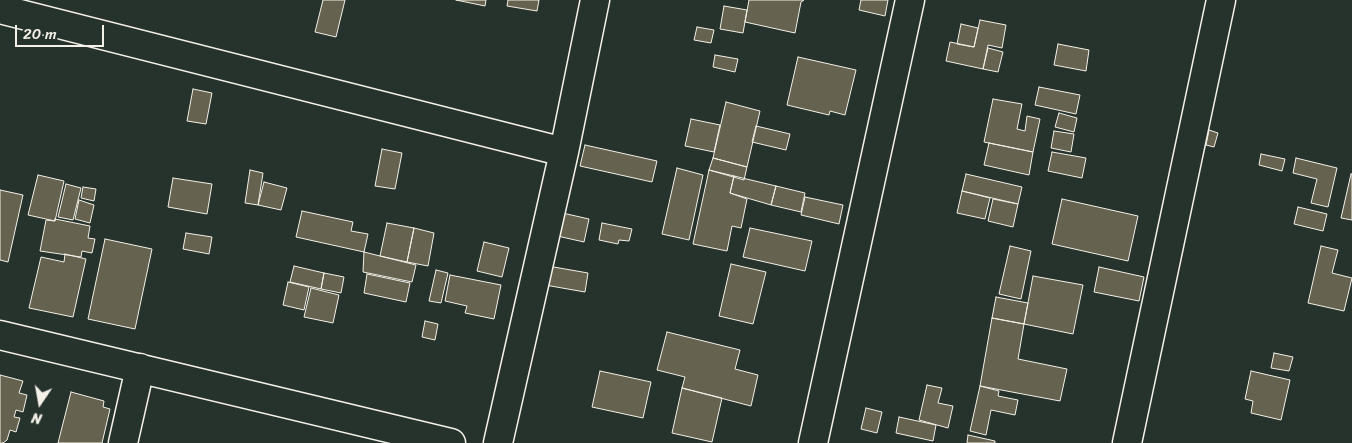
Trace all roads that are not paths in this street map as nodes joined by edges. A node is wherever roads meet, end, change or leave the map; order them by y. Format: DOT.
graph roads {
  1 [pos="595,0"];
  2 [pos="910,0"];
  3 [pos="1221,0"];
  4 [pos="0,9"];
  5 [pos="564,152"];
  6 [pos="0,335"];
  7 [pos="140,368"];
  8 [pos="123,443"];
  9 [pos="451,443"];
  10 [pos="498,443"];
  11 [pos="813,443"];
  12 [pos="1127,443"];
  1 -- 5 [label="street"];
  2 -- 11 [label="street"];
  3 -- 12 [label="street"];
  4 -- 5 [label="street"];
  5 -- 10 [label="street"];
  6 -- 7 [label="street"];
  7 -- 8 [label="street"];
  7 -- 9 [label="street"];
}
